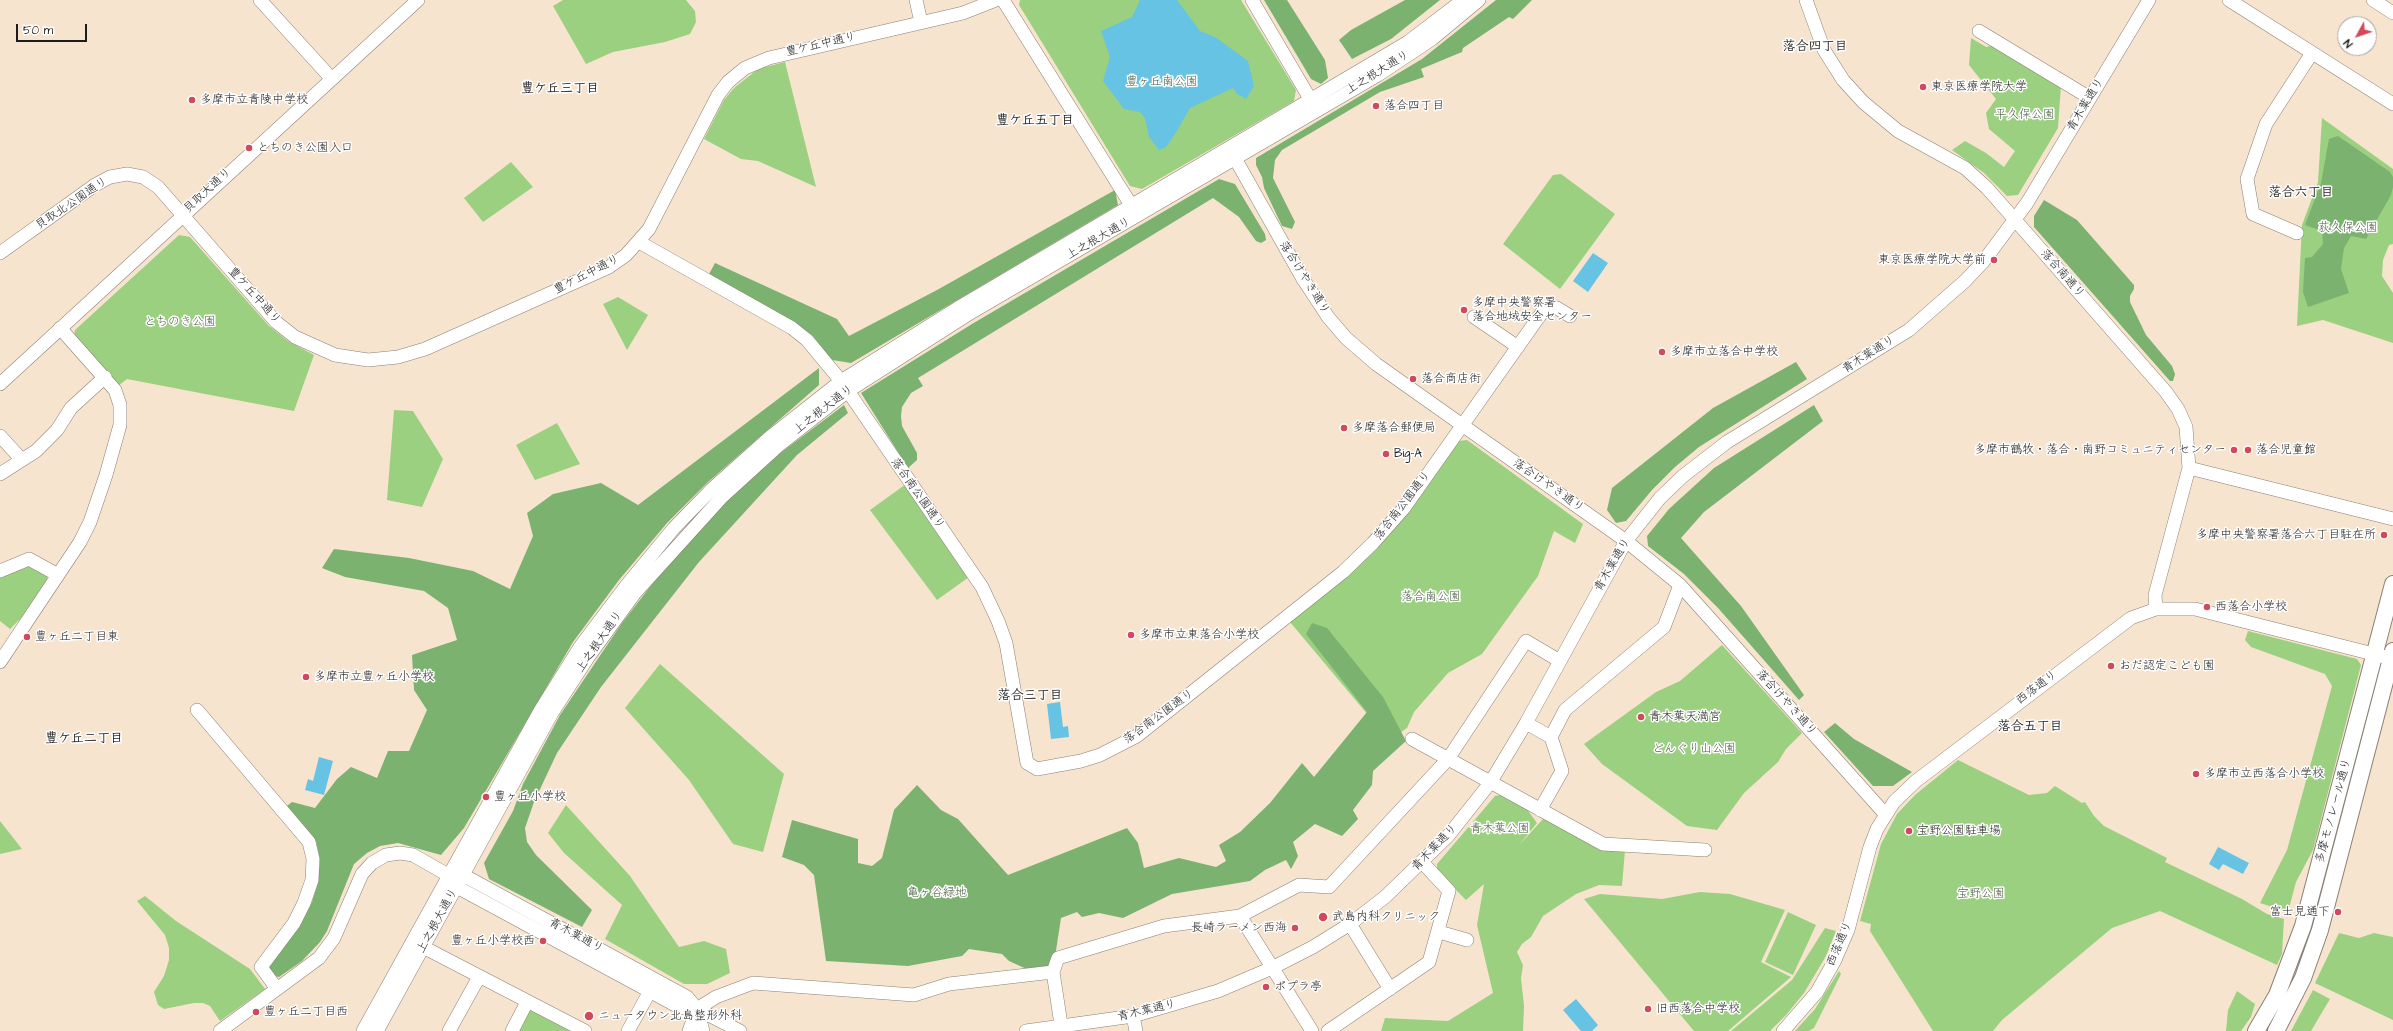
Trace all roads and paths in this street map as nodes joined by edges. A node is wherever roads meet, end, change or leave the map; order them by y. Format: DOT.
graph roads {
  1 [pos="260,0"];
  2 [pos="418,0"];
  3 [pos="916,0"];
  4 [pos="996,0"];
  5 [pos="1003,0"];
  6 [pos="1252,0"];
  7 [pos="1463,0"];
  8 [pos="1479,0"];
  9 [pos="1806,0"];
  10 [pos="2149,0"];
  11 [pos="2229,0"];
  12 [pos="2373,0"];
  13 [pos="2247,5"];
  14 [pos="2393,13"];
  15 [pos="921,22"];
  16 [pos="1979,31"];
  17 [pos="2312,53"];
  18 [pos="331,78"];
  19 [pos="2090,98"];
  20 [pos="2393,104"];
  21 [pos="1315,106"];
  22 [pos="1233,154"];
  23 [pos="1134,211"];
  24 [pos="182,215"];
  25 [pos="2016,220"];
  26 [pos="2297,233"];
  27 [pos="640,242"];
  28 [pos="0,253"];
  29 [pos="1570,316"];
  30 [pos="1474,317"];
  31 [pos="60,328"];
  32 [pos="1518,347"];
  33 [pos="105,377"];
  34 [pos="0,384"];
  35 [pos="844,386"];
  36 [pos="1463,426"];
  37 [pos="0,436"];
  38 [pos="22,460"];
  39 [pos="2189,468"];
  40 [pos="0,474"];
  41 [pos="2393,519"];
  42 [pos="1626,541"];
  43 [pos="0,571"];
  44 [pos="58,575"];
  45 [pos="2393,584"];
  46 [pos="1680,585"];
  47 [pos="2156,609"];
  48 [pos="2375,655"];
  49 [pos="2392,656"];
  50 [pos="1,659"];
  51 [pos="1560,661"];
  52 [pos="197,710"];
  53 [pos="1526,723"];
  54 [pos="1551,738"];
  55 [pos="1412,739"];
  56 [pos="1448,759"];
  57 [pos="1490,783"];
  58 [pos="1540,810"];
  59 [pos="1886,814"];
  60 [pos="1705,850"];
  61 [pos="1422,862"];
  62 [pos="448,875"];
  63 [pos="460,881"];
  64 [pos="1240,916"];
  65 [pos="1350,924"];
  66 [pos="1439,932"];
  67 [pos="1467,940"];
  68 [pos="423,946"];
  69 [pos="590,951"];
  70 [pos="1272,968"];
  71 [pos="1053,972"];
  72 [pos="479,977"];
  73 [pos="1390,988"];
  74 [pos="277,989"];
  75 [pos="650,991"];
  76 [pos="526,1002"];
  77 [pos="696,1009"];
  78 [pos="1133,1016"];
  79 [pos="1062,1029"];
  80 [pos="220,1031"];
  81 [pos="363,1031"];
  82 [pos="377,1031"];
  83 [pos="449,1031"];
  84 [pos="512,1031"];
  85 [pos="585,1031"];
  86 [pos="628,1031"];
  87 [pos="689,1031"];
  88 [pos="703,1031"];
  89 [pos="740,1031"];
  90 [pos="1026,1031"];
  91 [pos="1136,1031"];
  92 [pos="1312,1031"];
  93 [pos="1328,1031"];
  94 [pos="1783,1031"];
  95 [pos="2256,1031"];
  96 [pos="2276,1031"];
  1 -- 18 [label="street"];
  2 -- 18 [label="street, 貝取大通り"];
  3 -- 15 [label="street"];
  4 -- 15 [label="street, 豊ケ丘中通り"];
  5 -- 23 [label="street"];
  6 -- 21 [label="street"];
  7 -- 21 [label="street, 上之根大通り"];
  8 -- 21 [label="street, 上之根大通り"];
  9 -- 25 [label="street, 落合南通り"];
  10 -- 19 [label="street, 青木葉通り"];
  11 -- 13 [label="street"];
  12 -- 14 [label="street"];
  13 -- 17 [label="street"];
  15 -- 27 [label="street, 豊ケ丘中通り"];
  16 -- 19 [label="street"];
  17 -- 20 [label="street"];
  17 -- 26 [label="street"];
  18 -- 24 [label="street, 貝取大通り"];
  19 -- 25 [label="street, 青木葉通り"];
  21 -- 22 [label="street, 上之根大通り"];
  22 -- 23 [label="street, 上之根大通り"];
  22 -- 36 [label="street, 落合けやき通り"];
  23 -- 35 [label="street, 上之根大通り"];
  24 -- 27 [label="street, 豊ケ丘中通り"];
  24 -- 28 [label="street, 貝取北公園通り"];
  24 -- 31 [label="street, 貝取大通り"];
  25 -- 39 [label="street, 落合南通り"];
  25 -- 42 [label="street, 青木葉通り"];
  27 -- 35 [label="street, 落合南公園通り"];
  29 -- 32 [label="street, 落合南公園通り"];
  30 -- 32 [label="street"];
  31 -- 33 [label="street"];
  31 -- 34 [label="street, 貝取大通り"];
  32 -- 36 [label="street, 落合南公園通り"];
  33 -- 38 [label="street"];
  33 -- 44 [label="street"];
  35 -- 36 [label="street, 落合南公園通り"];
  35 -- 62 [label="street, 上之根大通り"];
  35 -- 63 [label="street, 上之根大通り"];
  36 -- 42 [label="street, 落合けやき通り"];
  37 -- 38 [label="street"];
  38 -- 40 [label="street"];
  39 -- 41 [label="street"];
  39 -- 47 [label="street, 落合南通り"];
  42 -- 46 [label="street, 落合けやき通り"];
  42 -- 51 [label="street, 青木葉通り"];
  43 -- 44 [label="street"];
  44 -- 50 [label="street"];
  45 -- 48 [label="main road, 多摩モノレール通り"];
  46 -- 54 [label="street"];
  46 -- 59 [label="street, 落合けやき通り"];
  47 -- 48 [label="street, 西落通り"];
  47 -- 59 [label="street, 西落通り"];
  48 -- 49 [label="street, 西落通り"];
  48 -- 95 [label="main road, 多摩モノレール通り"];
  49 -- 96 [label="main road, 多摩モノレール通り"];
  51 -- 53 [label="street, 青木葉通り"];
  51 -- 56 [label="street"];
  52 -- 74 [label="street"];
  53 -- 54 [label="street"];
  53 -- 57 [label="street, 青木葉通り"];
  54 -- 58 [label="street"];
  55 -- 56 [label="street"];
  56 -- 57 [label="street"];
  56 -- 64 [label="street"];
  57 -- 58 [label="street"];
  57 -- 61 [label="street, 青木葉通り"];
  58 -- 60 [label="street"];
  59 -- 94 [label="street, 西落通り"];
  61 -- 65 [label="street, 青木葉通り"];
  61 -- 66 [label="street"];
  62 -- 63 [label="street, 青木葉通り"];
  62 -- 74 [label="street"];
  62 -- 81 [label="street, 上之根大通り"];
  63 -- 68 [label="street, 上之根大通り"];
  63 -- 69 [label="street, 青木葉通り"];
  64 -- 70 [label="street"];
  64 -- 71 [label="street"];
  65 -- 70 [label="street, 青木葉通り"];
  65 -- 73 [label="street"];
  66 -- 67 [label="street"];
  66 -- 73 [label="street"];
  68 -- 72 [label="street"];
  68 -- 82 [label="street, 上之根大通り"];
  69 -- 75 [label="street, 青木葉通り"];
  69 -- 77 [label="street, 青木葉通り"];
  70 -- 78 [label="street, 青木葉通り"];
  70 -- 92 [label="street"];
  71 -- 77 [label="street"];
  71 -- 79 [label="street"];
  72 -- 76 [label="street"];
  72 -- 83 [label="street"];
  73 -- 93 [label="street"];
  74 -- 80 [label="street"];
  75 -- 77 [label="street, 青木葉通り"];
  75 -- 86 [label="street"];
  76 -- 84 [label="street"];
  76 -- 85 [label="street"];
  77 -- 87 [label="street"];
  77 -- 88 [label="street"];
  77 -- 89 [label="street, 青木葉通り"];
  78 -- 79 [label="street, 青木葉通り"];
  78 -- 91 [label="street"];
  79 -- 90 [label="street, 青木葉通り"];
}
